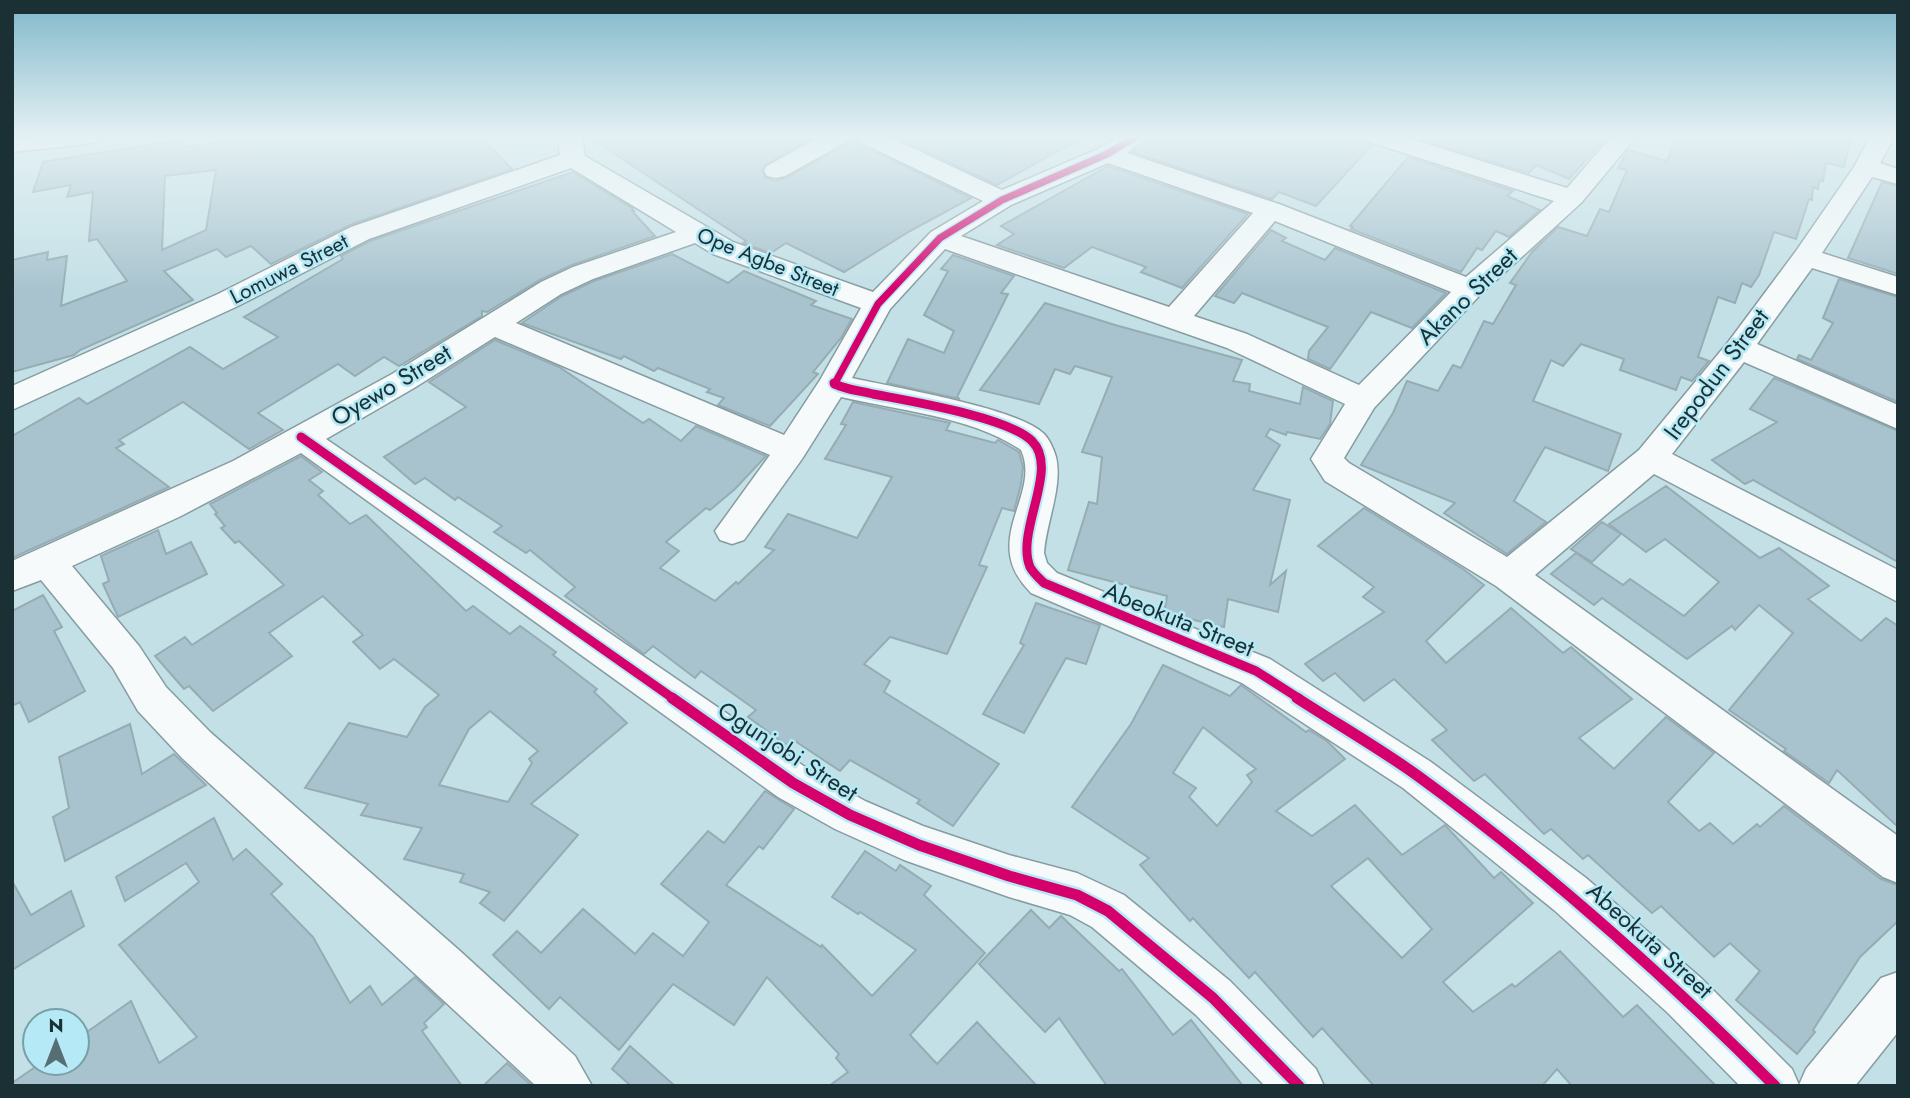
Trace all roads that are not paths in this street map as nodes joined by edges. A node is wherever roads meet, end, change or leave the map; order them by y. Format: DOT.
graph roads {
  1 [pos="471,188"];
  2 [pos="630,188"];
  3 [pos="977,188"];
  4 [pos="1029,188"];
  5 [pos="1207,188"];
  6 [pos="1541,188"];
  7 [pos="1580,188"];
  8 [pos="1852,188"];
  9 [pos="1572,198"];
  10 [pos="1002,200"];
  11 [pos="1270,210"];
  12 [pos="695,233"];
  13 [pos="940,238"];
  14 [pos="1806,257"];
  15 [pos="1898,286"];
  16 [pos="1470,289"];
  17 [pos="878,304"];
  18 [pos="1175,319"];
  19 [pos="491,324"];
  20 [pos="1739,348"];
  21 [pos="833,385"];
  22 [pos="12,399"];
  23 [pos="1363,400"];
  24 [pos="1898,418"];
  25 [pos="301,437"];
  26 [pos="791,451"];
  27 [pos="1651,458"];
  28 [pos="732,531"];
  29 [pos="30,569"];
  30 [pos="1509,576"];
  31 [pos="1898,587"];
  32 [pos="1898,862"];
  33 [pos="1898,995"];
  34 [pos="567,1086"];
  35 [pos="1299,1086"];
  36 [pos="1775,1086"];
  37 [pos="1823,1086"];
  1 -- 22 [label="street, Lomuwa Street"];
  2 -- 12 [label="street, Ope Agbe Street"];
  3 -- 10 [label="street"];
  4 -- 10 [label="street"];
  5 -- 11 [label="street"];
  6 -- 9 [label="street"];
  7 -- 9 [label="street, Akano Street"];
  8 -- 14 [label="street, Irepodun Street"];
  9 -- 16 [label="street, Akano Street"];
  10 -- 13 [label="street"];
  11 -- 16 [label="street"];
  11 -- 18 [label="street"];
  12 -- 17 [label="street, Ope Agbe Street"];
  12 -- 19 [label="street, Oyewo Street"];
  13 -- 17 [label="street"];
  13 -- 18 [label="street"];
  14 -- 15 [label="street"];
  14 -- 20 [label="street, Irepodun Street"];
  16 -- 23 [label="street, Akano Street"];
  17 -- 21 [label="street"];
  18 -- 23 [label="street"];
  19 -- 25 [label="street, Oyewo Street"];
  19 -- 26 [label="street"];
  20 -- 24 [label="street"];
  20 -- 27 [label="street, Irepodun Street"];
  21 -- 26 [label="street"];
  21 -- 36 [label="street, Abeokuta Street"];
  23 -- 30 [label="street, Akano Street"];
  25 -- 29 [label="street, Oyewo Street"];
  25 -- 35 [label="street, Ogunjobi Street"];
  26 -- 28 [label="street"];
  27 -- 30 [label="street, Irepodun Street"];
  27 -- 31 [label="street"];
  29 -- 34 [label="street"];
  30 -- 32 [label="street"];
  33 -- 37 [label="street"];
}
